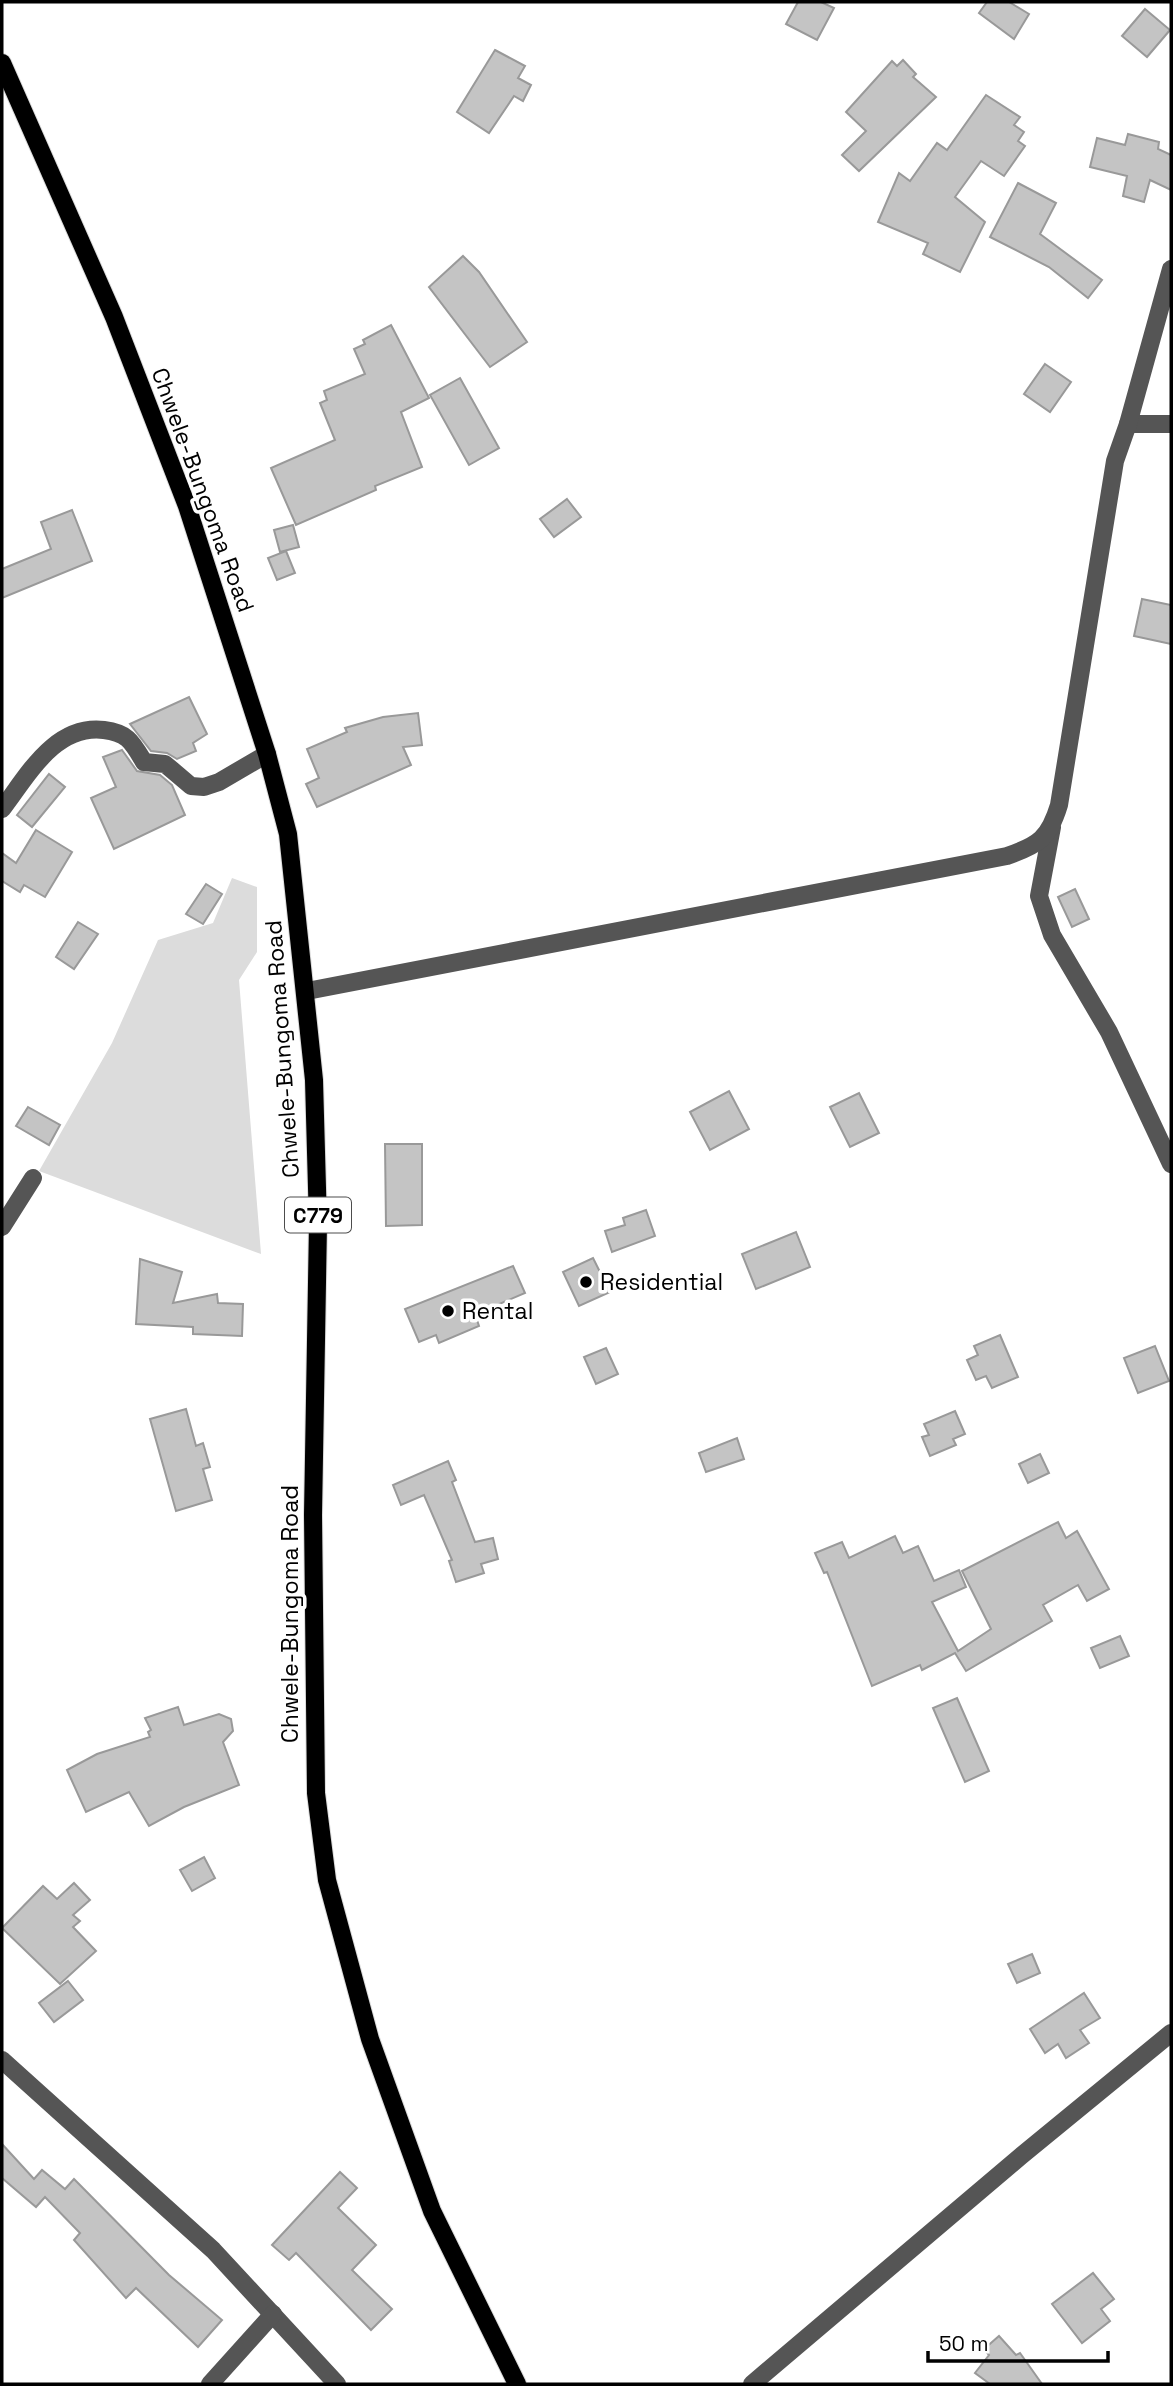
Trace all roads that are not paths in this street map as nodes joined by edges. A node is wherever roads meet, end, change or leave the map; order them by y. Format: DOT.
graph roads {
  1 [pos="2,63"];
  2 [pos="1171,269"];
  3 [pos="1128,424"];
  4 [pos="1171,424"];
  5 [pos="267,754"];
  6 [pos="2,809"];
  7 [pos="1052,827"];
  8 [pos="307,991"];
  9 [pos="1171,1164"];
  10 [pos="33,1178"];
  11 [pos="2,1227"];
  12 [pos="1171,2033"];
  13 [pos="2,2060"];
  14 [pos="273,2314"];
  15 [pos="210,2384"];
  16 [pos="337,2384"];
  17 [pos="517,2384"];
  18 [pos="752,2384"];
  1 -- 5 [label="main road, Chwele-Bungoma Road / C779"];
  2 -- 3 [label="street"];
  3 -- 4 [label="street"];
  3 -- 7 [label="street"];
  5 -- 6 [label="street"];
  5 -- 8 [label="main road, Chwele-Bungoma Road / C779"];
  7 -- 8 [label="street"];
  7 -- 9 [label="street"];
  8 -- 17 [label="main road, Chwele-Bungoma Road / C779"];
  10 -- 11 [label="street"];
  12 -- 18 [label="street"];
  13 -- 14 [label="street"];
  14 -- 15 [label="street"];
  14 -- 16 [label="street"];
}
